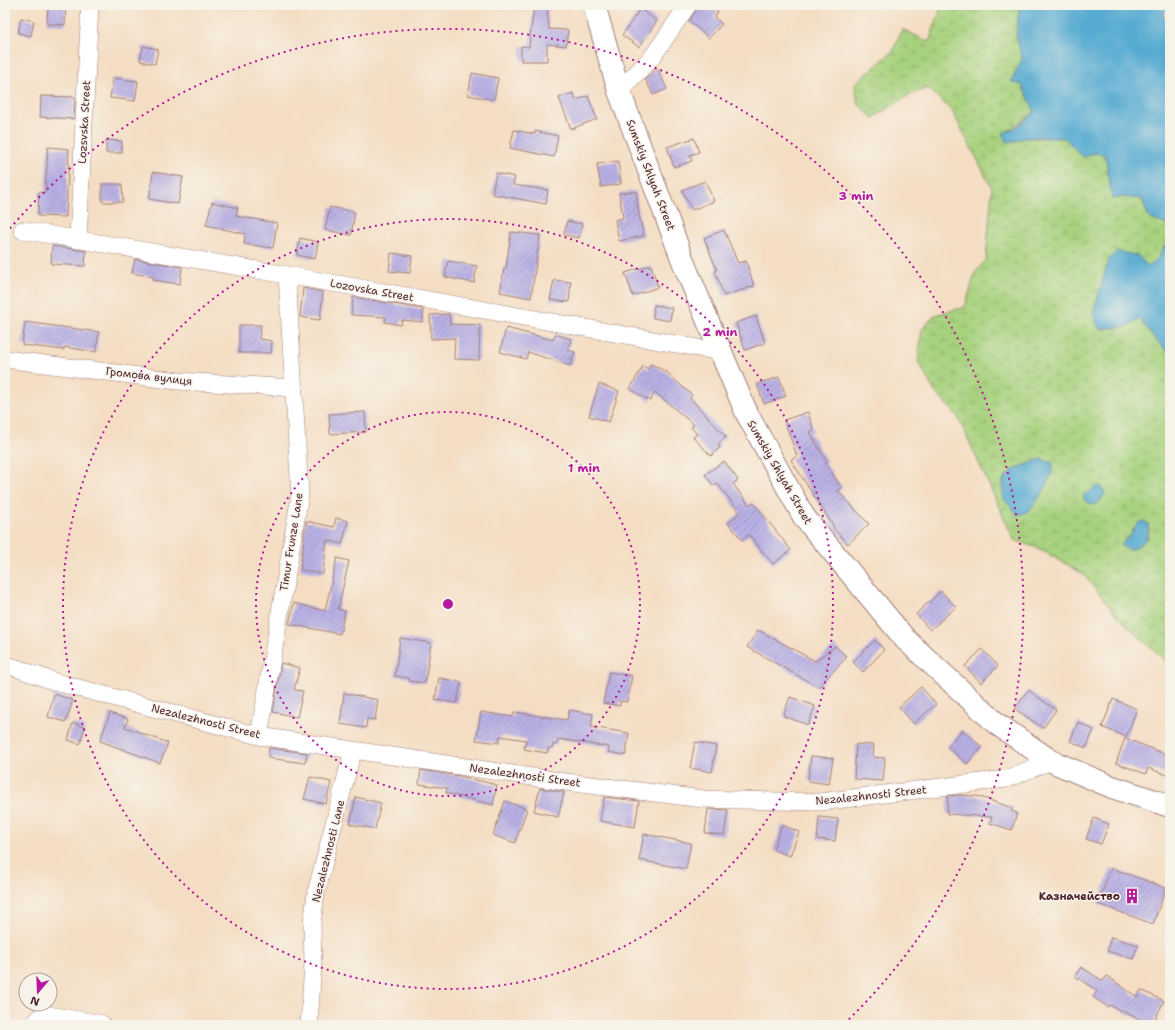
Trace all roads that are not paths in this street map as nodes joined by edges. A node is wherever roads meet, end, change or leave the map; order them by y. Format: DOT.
graph roads {
  1 [pos="90,5"];
  2 [pos="594,5"];
  3 [pos="688,5"];
  4 [pos="619,91"];
  5 [pos="22,230"];
  6 [pos="78,240"];
  7 [pos="286,275"];
  8 [pos="721,352"];
  9 [pos="5,359"];
  10 [pos="294,388"];
  11 [pos="5,664"];
  12 [pos="259,736"];
  13 [pos="353,750"];
  14 [pos="1051,761"];
  15 [pos="1170,806"];
  16 [pos="102,1024"];
  17 [pos="33,1025"];
  18 [pos="309,1025"];
  1 -- 6 [label="street, Lozsvska Street"];
  2 -- 4 [label="main road, Sumskiy Shlyah Street"];
  3 -- 4 [label="street"];
  4 -- 8 [label="main road, Sumskiy Shlyah Street"];
  5 -- 6 [label="street, Lozovska Street"];
  6 -- 7 [label="street, Lozovska Street"];
  7 -- 8 [label="street, Lozovska Street"];
  7 -- 10 [label="street, Timur Frunze Lane"];
  8 -- 14 [label="main road, Sumskiy Shlyah Street"];
  9 -- 10 [label="street, Громова вулиця"];
  10 -- 12 [label="street, Timur Frunze Lane"];
  11 -- 12 [label="street, Nezalezhnosti Street"];
  12 -- 13 [label="street, Nezalezhnosti Street"];
  13 -- 14 [label="street, Nezalezhnosti Street"];
  13 -- 18 [label="street, Nezalezhnosti Lane"];
  14 -- 15 [label="main road, Sumskiy Shlyah Street"];
  16 -- 17 [label="street"];
}
